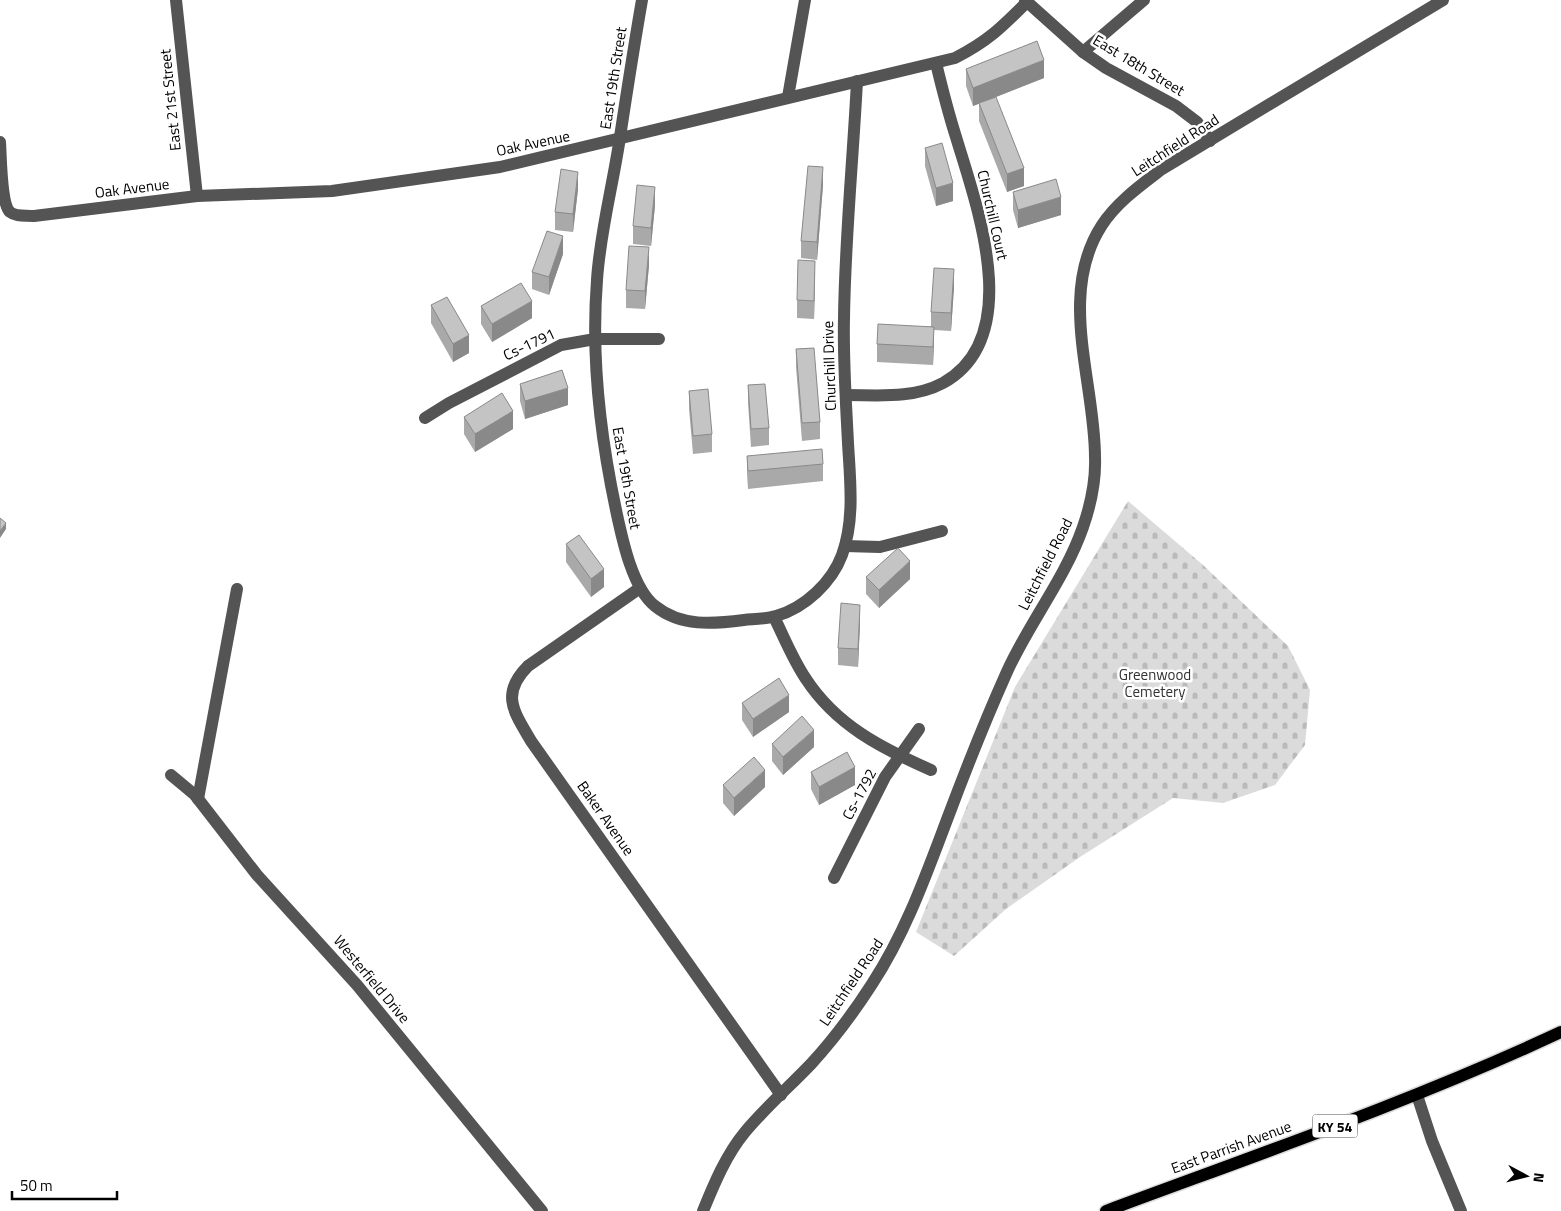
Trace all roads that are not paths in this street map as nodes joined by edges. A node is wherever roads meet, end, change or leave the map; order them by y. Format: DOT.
graph roads {
  1 [pos="176,0"];
  2 [pos="642,0"];
  3 [pos="805,0"];
  4 [pos="1144,0"];
  5 [pos="1443,0"];
  6 [pos="1026,1"];
  7 [pos="1083,52"];
  8 [pos="936,63"];
  9 [pos="857,80"];
  10 [pos="788,97"];
  11 [pos="620,138"];
  12 [pos="1210,141"];
  13 [pos="0,142"];
  14 [pos="197,196"];
  15 [pos="595,339"];
  16 [pos="659,339"];
  17 [pos="846,395"];
  18 [pos="425,418"];
  19 [pos="942,532"];
  20 [pos="845,546"];
  21 [pos="640,588"];
  22 [pos="237,589"];
  23 [pos="774,617"];
  24 [pos="919,729"];
  25 [pos="900,756"];
  26 [pos="931,770"];
  27 [pos="171,775"];
  28 [pos="198,799"];
  29 [pos="834,878"];
  30 [pos="1561,1032"];
  31 [pos="781,1095"];
  32 [pos="1417,1095"];
  33 [pos="542,1211"];
  34 [pos="704,1211"];
  35 [pos="1106,1211"];
  36 [pos="1461,1211"];
  1 -- 14 [label="street, East 21st Street"];
  2 -- 11 [label="street, East 19th Street"];
  3 -- 10 [label="street"];
  4 -- 7 [label="street"];
  5 -- 12 [label="street, Leitchfield Road"];
  6 -- 7 [label="street, East 18th Street"];
  6 -- 8 [label="street, Oak Avenue"];
  7 -- 12 [label="street, East 18th Street"];
  8 -- 9 [label="street, Oak Avenue"];
  8 -- 17 [label="street, Churchill Court"];
  9 -- 10 [label="street, Oak Avenue"];
  9 -- 17 [label="street, Churchill Drive"];
  10 -- 11 [label="street, Oak Avenue"];
  11 -- 14 [label="street, Oak Avenue"];
  11 -- 15 [label="street, East 19th Street"];
  12 -- 31 [label="street, Leitchfield Road"];
  13 -- 14 [label="street, Oak Avenue"];
  15 -- 16 [label="street, Cs-1791"];
  15 -- 18 [label="street, Cs-1791"];
  15 -- 21 [label="street, East 19th Street"];
  17 -- 20 [label="street, Churchill Drive"];
  19 -- 20 [label="street"];
  20 -- 23 [label="street, Churchill Drive"];
  21 -- 23 [label="street, East 19th Street"];
  21 -- 31 [label="street, Baker Avenue"];
  22 -- 28 [label="street"];
  23 -- 25 [label="street"];
  24 -- 25 [label="street, Cs-1792"];
  25 -- 26 [label="street"];
  25 -- 29 [label="street, Cs-1792"];
  27 -- 28 [label="street, Westerfield Drive"];
  28 -- 33 [label="street, Westerfield Drive"];
  30 -- 32 [label="main road, East Parrish Avenue / KY 54"];
  31 -- 34 [label="street, Leitchfield Road"];
  32 -- 35 [label="main road, East Parrish Avenue / KY 54"];
  32 -- 36 [label="street"];
}
